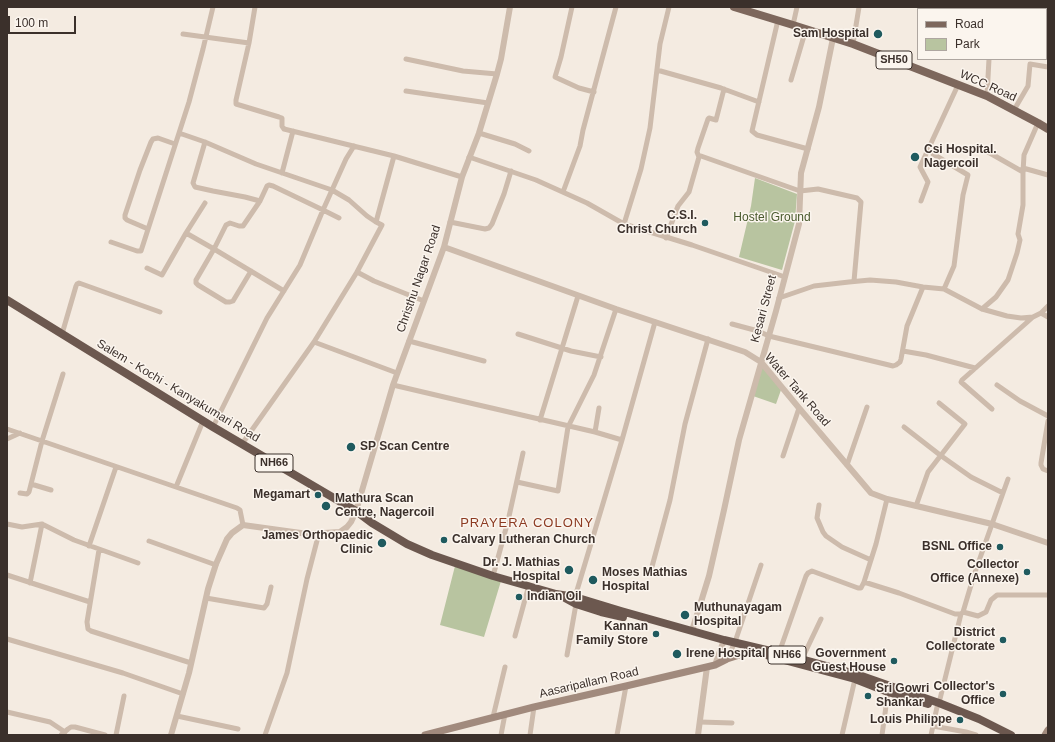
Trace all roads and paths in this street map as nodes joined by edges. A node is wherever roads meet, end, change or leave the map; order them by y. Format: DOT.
graph roads {
  1 [pos="212,7"];
  2 [pos="255,7"];
  3 [pos="510,7"];
  4 [pos="572,7"];
  5 [pos="616,7"];
  6 [pos="669,7"];
  7 [pos="734,7"];
  8 [pos="797,7"];
  9 [pos="859,7"];
  10 [pos="778,20"];
  11 [pos="793,25"];
  12 [pos="806,29"];
  13 [pos="182,34"];
  14 [pos="206,37"];
  15 [pos="832,38"];
  16 [pos="249,43"];
  17 [pos="853,44"];
  18 [pos="406,59"];
  19 [pos="989,60"];
  20 [pos="1048,67"];
  21 [pos="657,70"];
  22 [pos="497,74"];
  23 [pos="791,80"];
  24 [pos="958,85"];
  25 [pos="724,89"];
  26 [pos="406,91"];
  27 [pos="594,92"];
  28 [pos="987,96"];
  29 [pos="759,102"];
  30 [pos="488,104"];
  31 [pos="1014,110"];
  32 [pos="1038,123"];
  33 [pos="1048,129"];
  34 [pos="293,131"];
  35 [pos="179,133"];
  36 [pos="479,133"];
  37 [pos="205,142"];
  38 [pos="175,144"];
  39 [pos="354,146"];
  40 [pos="808,149"];
  41 [pos="530,151"];
  42 [pos="988,152"];
  43 [pos="933,154"];
  44 [pos="394,156"];
  45 [pos="699,156"];
  46 [pos="469,157"];
  47 [pos="1023,170"];
  48 [pos="511,171"];
  49 [pos="282,173"];
  50 [pos="1048,175"];
  51 [pos="462,177"];
  52 [pos="332,190"];
  53 [pos="800,191"];
  54 [pos="563,192"];
  55 [pos="260,201"];
  56 [pos="921,201"];
  57 [pos="205,203"];
  58 [pos="323,210"];
  59 [pos="339,218"];
  60 [pos="376,222"];
  61 [pos="450,222"];
  62 [pos="624,224"];
  63 [pos="148,229"];
  64 [pos="186,233"];
  65 [pos="666,238"];
  66 [pos="111,242"];
  67 [pos="444,247"];
  68 [pos="214,249"];
  69 [pos="147,268"];
  70 [pos="251,271"];
  71 [pos="357,272"];
  72 [pos="785,277"];
  73 [pos="854,281"];
  74 [pos="923,287"];
  75 [pos="944,289"];
  76 [pos="284,291"];
  77 [pos="578,296"];
  78 [pos="779,298"];
  79 [pos="7,300"];
  80 [pos="424,301"];
  81 [pos="1048,306"];
  82 [pos="616,309"];
  83 [pos="982,309"];
  84 [pos="160,312"];
  85 [pos="1041,313"];
  86 [pos="1048,317"];
  87 [pos="1034,318"];
  88 [pos="655,322"];
  89 [pos="732,324"];
  90 [pos="62,334"];
  91 [pos="518,334"];
  92 [pos="769,336"];
  93 [pos="708,339"];
  94 [pos="409,341"];
  95 [pos="314,342"];
  96 [pos="562,348"];
  97 [pos="902,350"];
  98 [pos="600,357"];
  99 [pos="484,361"];
  100 [pos="761,362"];
  101 [pos="975,368"];
  102 [pos="397,373"];
  103 [pos="63,374"];
  104 [pos="393,385"];
  105 [pos="998,385"];
  106 [pos="939,403"];
  107 [pos="599,408"];
  108 [pos="799,408"];
  109 [pos="866,408"];
  110 [pos="992,409"];
  111 [pos="1048,416"];
  112 [pos="540,420"];
  113 [pos="204,421"];
  114 [pos="1048,421"];
  115 [pos="212,427"];
  116 [pos="568,427"];
  117 [pos="904,427"];
  118 [pos="7,429"];
  119 [pos="595,432"];
  120 [pos="20,433"];
  121 [pos="7,439"];
  122 [pos="622,440"];
  123 [pos="42,442"];
  124 [pos="242,444"];
  125 [pos="523,453"];
  126 [pos="940,455"];
  127 [pos="783,456"];
  128 [pos="847,465"];
  129 [pos="116,467"];
  130 [pos="1048,471"];
  131 [pos="1008,479"];
  132 [pos="517,482"];
  133 [pos="31,484"];
  134 [pos="176,487"];
  135 [pos="51,490"];
  136 [pos="20,493"];
  137 [pos="1003,493"];
  138 [pos="887,499"];
  139 [pos="819,505"];
  140 [pos="916,506"];
  141 [pos="356,511"];
  142 [pos="7,524"];
  143 [pos="42,524"];
  144 [pos="992,524"];
  145 [pos="243,525"];
  146 [pos="319,533"];
  147 [pos="149,541"];
  148 [pos="1048,543"];
  149 [pos="89,546"];
  150 [pos="99,550"];
  151 [pos="871,560"];
  152 [pos="138,563"];
  153 [pos="216,565"];
  154 [pos="761,565"];
  155 [pos="650,574"];
  156 [pos="7,575"];
  157 [pos="493,576"];
  158 [pos="864,582"];
  159 [pos="30,583"];
  160 [pos="529,585"];
  161 [pos="271,587"];
  162 [pos="1048,595"];
  163 [pos="206,598"];
  164 [pos="576,600"];
  165 [pos="90,602"];
  166 [pos="962,613"];
  167 [pos="821,619"];
  168 [pos="692,631"];
  169 [pos="515,636"];
  170 [pos="7,639"];
  171 [pos="724,642"];
  172 [pos="734,644"];
  173 [pos="753,649"];
  174 [pos="778,653"];
  175 [pos="567,655"];
  176 [pos="727,659"];
  177 [pos="802,659"];
  178 [pos="191,663"];
  179 [pos="711,666"];
  180 [pos="505,667"];
  181 [pos="855,679"];
  182 [pos="873,683"];
  183 [pos="626,686"];
  184 [pos="888,692"];
  185 [pos="182,694"];
  186 [pos="124,696"];
  187 [pos="938,705"];
  188 [pos="534,707"];
  189 [pos="7,712"];
  190 [pos="505,714"];
  191 [pos="177,716"];
  192 [pos="492,718"];
  193 [pos="700,722"];
  194 [pos="732,723"];
  195 [pos="933,726"];
  196 [pos="238,729"];
  197 [pos="1048,730"];
  198 [pos="63,733"];
  199 [pos="104,735"];
  200 [pos="116,735"];
  201 [pos="171,735"];
  202 [pos="265,735"];
  203 [pos="425,735"];
  204 [pos="501,735"];
  205 [pos="530,735"];
  206 [pos="616,735"];
  207 [pos="698,735"];
  208 [pos="842,735"];
  209 [pos="882,735"];
  210 [pos="931,735"];
  211 [pos="976,735"];
  212 [pos="1001,735"];
  213 [pos="1011,735"];
  214 [pos="1045,735"];
  1 -- 14 [label="street"];
  2 -- 16 [label="street"];
  3 -- 22 [label="street, Christhu Nagar Road"];
  4 -- 27 [label="street"];
  5 -- 27 [label="street"];
  6 -- 21 [label="street"];
  7 -- 10 [label="main road, WCC Road / SH50"];
  8 -- 11 [label="street"];
  9 -- 17 [label="street"];
  10 -- 11 [label="main road, WCC Road / SH50"];
  10 -- 29 [label="street"];
  11 -- 12 [label="main road, WCC Road / SH50"];
  12 -- 15 [label="main road, WCC Road / SH50"];
  12 -- 23 [label="street"];
  13 -- 14 [label="street"];
  14 -- 16 [label="street"];
  14 -- 35 [label="street"];
  15 -- 17 [label="main road, WCC Road / SH50"];
  15 -- 40 [label="street, Kesari Street"];
  16 -- 34 [label="street"];
  17 -- 24 [label="main road, WCC Road / SH50"];
  18 -- 22 [label="street"];
  19 -- 28 [label="street"];
  20 -- 31 [label="street"];
  21 -- 25 [label="street"];
  21 -- 62 [label="street"];
  22 -- 30 [label="street, Christhu Nagar Road"];
  24 -- 28 [label="main road, WCC Road / SH50"];
  24 -- 56 [label="street"];
  25 -- 29 [label="street"];
  25 -- 45 [label="street"];
  26 -- 30 [label="street"];
  27 -- 54 [label="street"];
  28 -- 31 [label="main road, WCC Road / SH50"];
  29 -- 40 [label="street"];
  30 -- 36 [label="street, Christhu Nagar Road"];
  31 -- 32 [label="main road, WCC Road / SH50"];
  32 -- 33 [label="main road, WCC Road / SH50"];
  32 -- 47 [label="street"];
  34 -- 39 [label="street"];
  34 -- 49 [label="street"];
  35 -- 37 [label="street"];
  35 -- 38 [label="street"];
  36 -- 41 [label="street"];
  36 -- 46 [label="street, Christhu Nagar Road"];
  37 -- 49 [label="street"];
  37 -- 55 [label="street"];
  38 -- 63 [label="street"];
  38 -- 63 [label="street"];
  39 -- 44 [label="street"];
  39 -- 52 [label="street"];
  40 -- 53 [label="street, Kesari Street"];
  42 -- 47 [label="street"];
  43 -- 75 [label="street"];
  44 -- 51 [label="street"];
  44 -- 60 [label="street"];
  45 -- 53 [label="street"];
  45 -- 65 [label="street"];
  46 -- 48 [label="street"];
  46 -- 51 [label="street, Christhu Nagar Road"];
  47 -- 50 [label="street"];
  47 -- 83 [label="street"];
  48 -- 54 [label="street"];
  48 -- 61 [label="street"];
  49 -- 52 [label="street"];
  51 -- 61 [label="street, Christhu Nagar Road"];
  52 -- 58 [label="street"];
  52 -- 60 [label="street"];
  53 -- 72 [label="street, Kesari Street"];
  53 -- 73 [label="street"];
  54 -- 62 [label="street"];
  55 -- 58 [label="street"];
  55 -- 68 [label="street"];
  57 -- 64 [label="street"];
  58 -- 59 [label="street"];
  58 -- 76 [label="street"];
  60 -- 71 [label="street"];
  61 -- 67 [label="street, Christhu Nagar Road"];
  62 -- 65 [label="street"];
  63 -- 66 [label="street"];
  64 -- 68 [label="street"];
  64 -- 69 [label="street"];
  65 -- 72 [label="street"];
  67 -- 77 [label="street, Water Tank Road"];
  67 -- 80 [label="street, Christhu Nagar Road"];
  68 -- 70 [label="street"];
  68 -- 70 [label="street"];
  70 -- 76 [label="street"];
  71 -- 80 [label="street"];
  71 -- 95 [label="street"];
  72 -- 78 [label="street, Kesari Street"];
  73 -- 74 [label="street"];
  73 -- 78 [label="street"];
  74 -- 75 [label="street"];
  74 -- 97 [label="street"];
  75 -- 83 [label="street"];
  76 -- 115 [label="street"];
  77 -- 82 [label="street, Water Tank Road"];
  77 -- 96 [label="street"];
  78 -- 92 [label="street, Kesari Street"];
  79 -- 90 [label="highway, Salem - Kochi - Kanyakumari Road / NH66"];
  80 -- 94 [label="street, Christhu Nagar Road"];
  81 -- 85 [label="street"];
  82 -- 88 [label="street, Water Tank Road"];
  82 -- 98 [label="street"];
  83 -- 87 [label="street"];
  84 -- 90 [label="street"];
  85 -- 86 [label="street"];
  85 -- 87 [label="street"];
  87 -- 101 [label="street"];
  88 -- 93 [label="street, Water Tank Road"];
  88 -- 122 [label="street"];
  89 -- 92 [label="street"];
  90 -- 113 [label="highway, Salem - Kochi - Kanyakumari Road / NH66"];
  91 -- 96 [label="street"];
  92 -- 97 [label="street"];
  92 -- 100 [label="street, Kesari Street"];
  93 -- 100 [label="street, Water Tank Road"];
  93 -- 155 [label="street"];
  94 -- 99 [label="street"];
  94 -- 102 [label="street, Christhu Nagar Road"];
  95 -- 102 [label="street"];
  95 -- 124 [label="street"];
  96 -- 98 [label="street"];
  96 -- 112 [label="street"];
  97 -- 101 [label="street"];
  98 -- 116 [label="street"];
  100 -- 108 [label="street, Water Tank Road"];
  100 -- 168 [label="street, Kesari Street"];
  101 -- 110 [label="street"];
  102 -- 104 [label="street, Christhu Nagar Road"];
  103 -- 123 [label="street"];
  104 -- 112 [label="street"];
  104 -- 141 [label="street, Christhu Nagar Road"];
  105 -- 111 [label="street"];
  106 -- 126 [label="street"];
  107 -- 119 [label="street"];
  108 -- 127 [label="street"];
  108 -- 128 [label="street, Water Tank Road"];
  109 -- 128 [label="street"];
  112 -- 116 [label="street"];
  113 -- 115 [label="highway, Salem - Kochi - Kanyakumari Road / NH66"];
  113 -- 134 [label="street"];
  114 -- 130 [label="street"];
  115 -- 124 [label="highway, Salem - Kochi - Kanyakumari Road / NH66"];
  116 -- 119 [label="street"];
  116 -- 132 [label="street"];
  117 -- 126 [label="street"];
  118 -- 120 [label="street"];
  119 -- 122 [label="street"];
  120 -- 121 [label="street"];
  120 -- 123 [label="street"];
  122 -- 164 [label="street"];
  123 -- 129 [label="street"];
  123 -- 133 [label="street"];
  124 -- 141 [label="highway, Salem - Kochi - Kanyakumari Road / NH66"];
  125 -- 132 [label="street"];
  126 -- 137 [label="street"];
  126 -- 140 [label="street"];
  128 -- 138 [label="street, Water Tank Road"];
  129 -- 134 [label="street"];
  129 -- 149 [label="street"];
  131 -- 137 [label="street"];
  132 -- 157 [label="street"];
  133 -- 135 [label="street"];
  133 -- 136 [label="street"];
  134 -- 145 [label="street"];
  137 -- 144 [label="street"];
  138 -- 140 [label="street, Water Tank Road"];
  138 -- 151 [label="street"];
  139 -- 151 [label="street"];
  140 -- 144 [label="street, Water Tank Road"];
  141 -- 146 [label="street, Christhu Nagar Road"];
  141 -- 157 [label="highway, Salem - Kochi - Kanyakumari Road / NH66"];
  142 -- 143 [label="street"];
  143 -- 149 [label="street"];
  143 -- 159 [label="street"];
  144 -- 148 [label="street, Water Tank Road"];
  144 -- 166 [label="street"];
  145 -- 146 [label="street, Christhu Nagar Road"];
  145 -- 153 [label="street"];
  146 -- 202 [label="street"];
  147 -- 153 [label="street"];
  149 -- 150 [label="street"];
  150 -- 152 [label="street"];
  150 -- 165 [label="street"];
  151 -- 158 [label="street"];
  153 -- 163 [label="street"];
  154 -- 172 [label="street"];
  156 -- 159 [label="street"];
  157 -- 160 [label="highway, Salem - Kochi - Kanyakumari Road / NH66"];
  158 -- 166 [label="street"];
  158 -- 174 [label="street"];
  159 -- 165 [label="street"];
  160 -- 164 [label="highway, Salem - Kochi - Kanyakumari Road / NH66"];
  160 -- 169 [label="street"];
  161 -- 163 [label="street"];
  162 -- 166 [label="street"];
  163 -- 178 [label="street"];
  164 -- 168 [label="highway, Salem - Kochi - Kanyakumari Road / NH66"];
  164 -- 171 [label="highway, Salem - Kochi - Kanyakumari Road / NH66"];
  164 -- 175 [label="street"];
  165 -- 178 [label="street"];
  166 -- 187 [label="street"];
  167 -- 177 [label="street"];
  168 -- 171 [label="highway, Salem - Kochi - Kanyakumari Road / NH66"];
  170 -- 185 [label="street"];
  171 -- 172 [label="highway, Salem - Kochi - Kanyakumari Road / NH66"];
  171 -- 179 [label="street"];
  172 -- 173 [label="highway, Salem - Kochi - Kanyakumari Road / NH66"];
  172 -- 176 [label="street"];
  173 -- 174 [label="highway, Salem - Kochi - Kanyakumari Road / NH66"];
  173 -- 176 [label="main road, Aasaripallam Road"];
  173 -- 181 [label="highway, Salem - Kochi - Kanyakumari Road / NH66"];
  174 -- 177 [label="highway, Salem - Kochi - Kanyakumari Road / NH66"];
  176 -- 179 [label="main road, Aasaripallam Road"];
  177 -- 182 [label="highway, Salem - Kochi - Kanyakumari Road / NH66"];
  178 -- 185 [label="street"];
  179 -- 183 [label="main road, Aasaripallam Road"];
  179 -- 193 [label="street"];
  180 -- 192 [label="street"];
  181 -- 182 [label="highway, Salem - Kochi - Kanyakumari Road / NH66"];
  181 -- 208 [label="street"];
  182 -- 184 [label="highway, Salem - Kochi - Kanyakumari Road / NH66"];
  182 -- 187 [label="highway, Salem - Kochi - Kanyakumari Road / NH66"];
  183 -- 188 [label="main road, Aasaripallam Road"];
  183 -- 206 [label="street"];
  184 -- 187 [label="highway, Salem - Kochi - Kanyakumari Road / NH66"];
  184 -- 209 [label="street"];
  185 -- 191 [label="street"];
  186 -- 200 [label="street"];
  187 -- 195 [label="street"];
  187 -- 212 [label="highway, Salem - Kochi - Kanyakumari Road / NH66"];
  187 -- 213 [label="highway, Salem - Kochi - Kanyakumari Road / NH66"];
  188 -- 190 [label="main road, Aasaripallam Road"];
  188 -- 205 [label="street"];
  189 -- 198 [label="street"];
  190 -- 192 [label="main road, Aasaripallam Road"];
  190 -- 204 [label="street"];
  191 -- 196 [label="street"];
  191 -- 201 [label="street"];
  192 -- 203 [label="main road, Aasaripallam Road"];
  193 -- 194 [label="street"];
  193 -- 207 [label="street"];
  195 -- 210 [label="street"];
  195 -- 211 [label="street"];
  197 -- 214 [label="main road"];
  198 -- 199 [label="street"];
}
